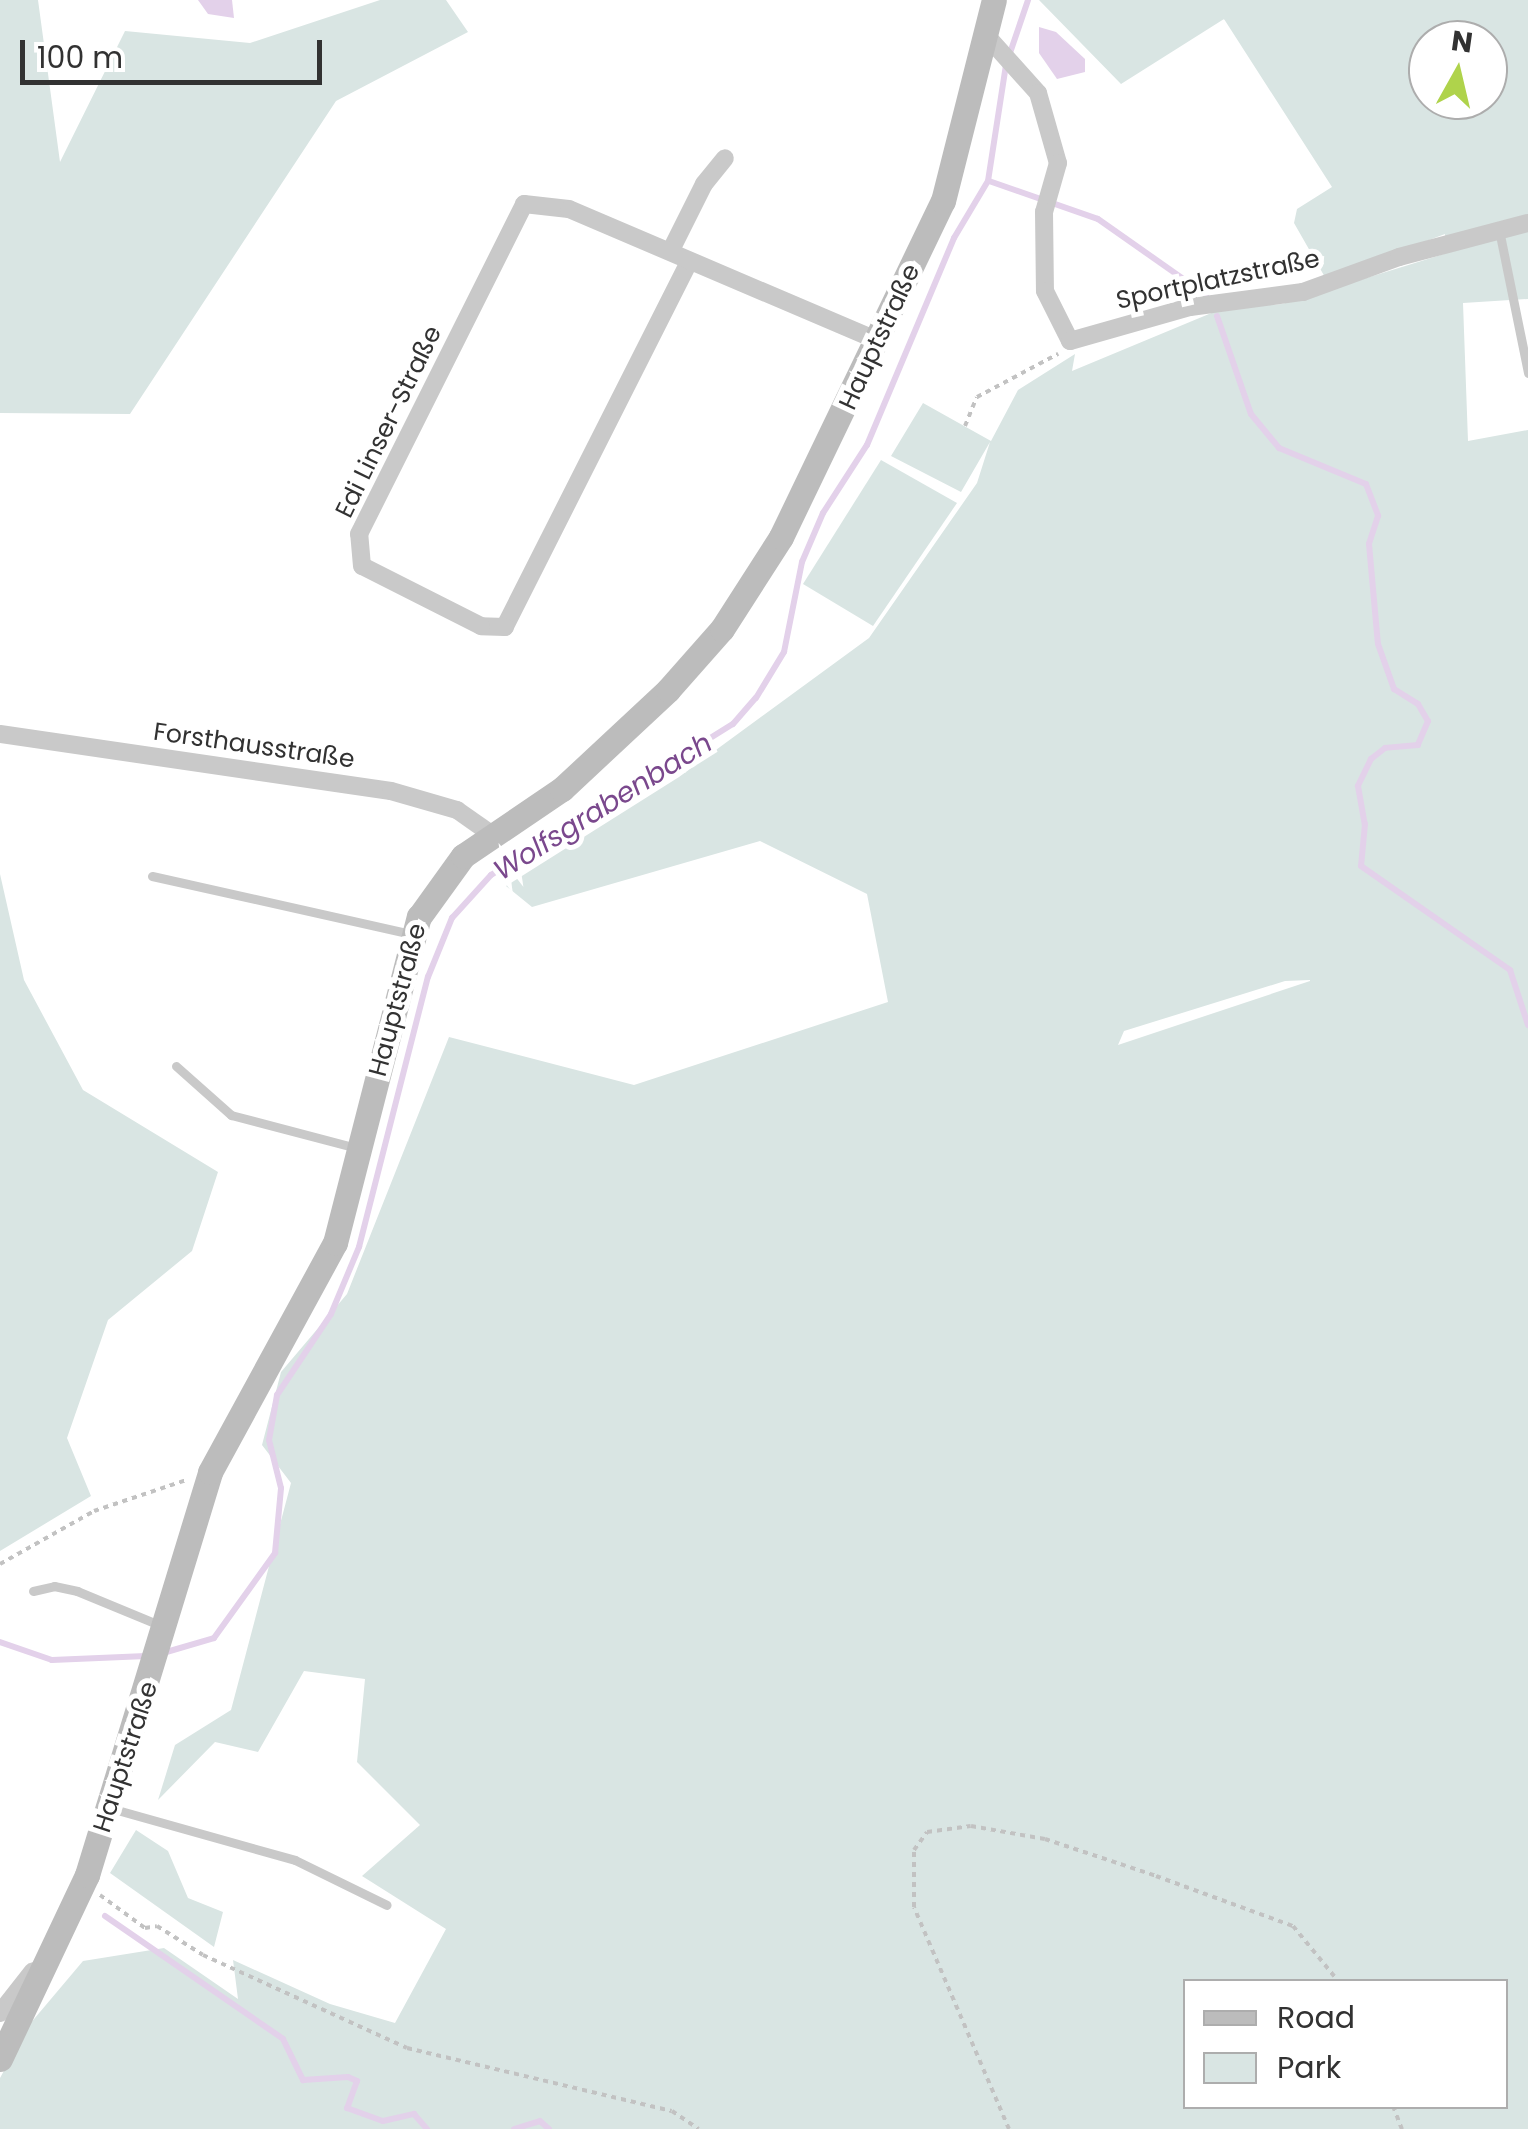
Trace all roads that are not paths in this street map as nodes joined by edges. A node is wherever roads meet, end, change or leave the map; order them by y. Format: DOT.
graph roads {
  1 [pos="994,0"];
  2 [pos="994,42"];
  3 [pos="725,158"];
  4 [pos="1528,224"];
  5 [pos="1499,230"];
  6 [pos="671,250"];
  7 [pos="690,262"];
  8 [pos="878,341"];
  9 [pos="1528,372"];
  10 [pos="0,734"];
  11 [pos="491,834"];
  12 [pos="152,876"];
  13 [pos="411,934"];
  14 [pos="176,1066"];
  15 [pos="360,1148"];
  16 [pos="33,1591"];
  17 [pos="162,1636"];
  18 [pos="110,1808"];
  19 [pos="387,1906"];
  20 [pos="61,1935"];
  21 [pos="0,2013"];
  22 [pos="0,2058"];
  1 -- 2 [label="main road, Hauptstraße"];
  2 -- 5 [label="street, Sportplatzstraße"];
  2 -- 8 [label="main road, Hauptstraße"];
  3 -- 6 [label="street"];
  4 -- 5 [label="street, Sportplatzstraße"];
  5 -- 9 [label="lane"];
  6 -- 7 [label="street, Edi Linser-Straße"];
  6 -- 7 [label="street, Edi Linser-Straße"];
  7 -- 8 [label="street, Edi Linser-Straße"];
  8 -- 11 [label="main road, Hauptstraße"];
  10 -- 11 [label="street, Forsthausstraße"];
  11 -- 13 [label="main road, Hauptstraße"];
  12 -- 13 [label="lane"];
  13 -- 15 [label="main road, Hauptstraße"];
  14 -- 15 [label="lane"];
  15 -- 17 [label="main road, Hauptstraße"];
  16 -- 17 [label="lane"];
  17 -- 18 [label="main road, Hauptstraße"];
  18 -- 19 [label="lane"];
  18 -- 20 [label="main road, Hauptstraße"];
  20 -- 21 [label="street"];
  20 -- 22 [label="main road, Hauptstraße"];
}
